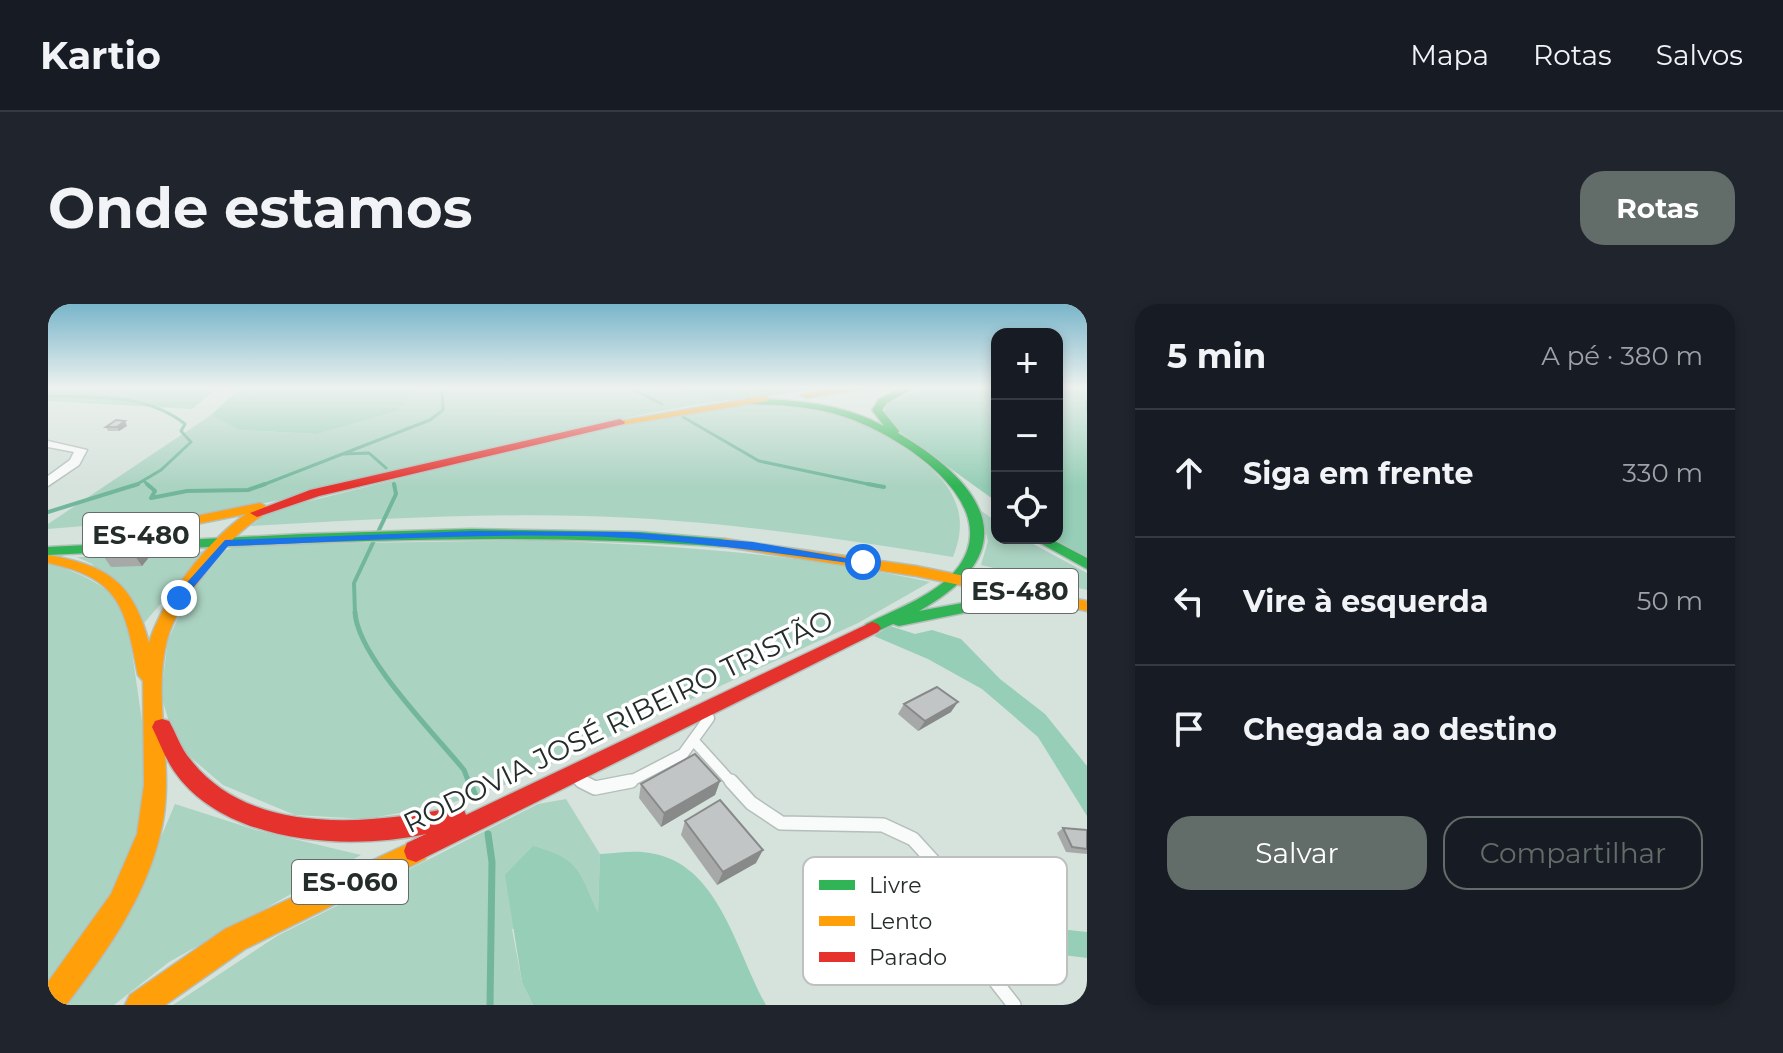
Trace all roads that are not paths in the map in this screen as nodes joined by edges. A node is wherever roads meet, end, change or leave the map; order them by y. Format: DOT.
graph roads {
  1 [pos="627,420"];
  2 [pos="865,420"];
  3 [pos="883,420"];
  4 [pos="894,431"];
  5 [pos="48,444"];
  6 [pos="953,478"];
  7 [pos="48,482"];
  8 [pos="311,496"];
  9 [pos="986,502"];
  10 [pos="48,537"];
  11 [pos="230,538"];
  12 [pos="1049,544"];
  13 [pos="48,551"];
  14 [pos="48,559"];
  15 [pos="1087,564"];
  16 [pos="960,574"];
  17 [pos="1087,595"];
  18 [pos="1087,606"];
  19 [pos="1087,614"];
  20 [pos="868,630"];
  21 [pos="151,698"];
  22 [pos="715,708"];
  23 [pos="694,741"];
  24 [pos="570,775"];
  25 [pos="929,857"];
  26 [pos="998,985"];
  27 [pos="48,1005"];
  28 [pos="140,1005"];
  29 [pos="1014,1005"];
  1 -- 8 [label="main road"];
  2 -- 4 [label="main road"];
  3 -- 4 [label="main road"];
  4 -- 6 [label="main road"];
  5 -- 7 [label="street"];
  6 -- 9 [label="main road"];
  6 -- 16 [label="main road"];
  8 -- 10 [label="main road"];
  8 -- 11 [label="main road"];
  10 -- 11 [label="main road, ES-480"];
  11 -- 13 [label="main road, ES-480"];
  11 -- 16 [label="main road, ES-480"];
  11 -- 21 [label="main road"];
  12 -- 15 [label="main road"];
  14 -- 21 [label="main road"];
  16 -- 17 [label="main road, ES-480"];
  16 -- 18 [label="main road, ES-480"];
  16 -- 20 [label="main road, RODOVIA JOSÉ RIBEIRO TRISTÃO / ES-060"];
  19 -- 20 [label="main road"];
  20 -- 22 [label="main road, RODOVIA JOSÉ RIBEIRO TRISTÃO / ES-060"];
  21 -- 24 [label="main road"];
  21 -- 27 [label="main road"];
  22 -- 23 [label="lane"];
  22 -- 24 [label="main road, RODOVIA JOSÉ RIBEIRO TRISTÃO / ES-060"];
  23 -- 24 [label="lane"];
  23 -- 25 [label="lane"];
  24 -- 28 [label="main road, RODOVIA JOSÉ RIBEIRO TRISTÃO / ES-060"];
  26 -- 29 [label="lane"];
}
